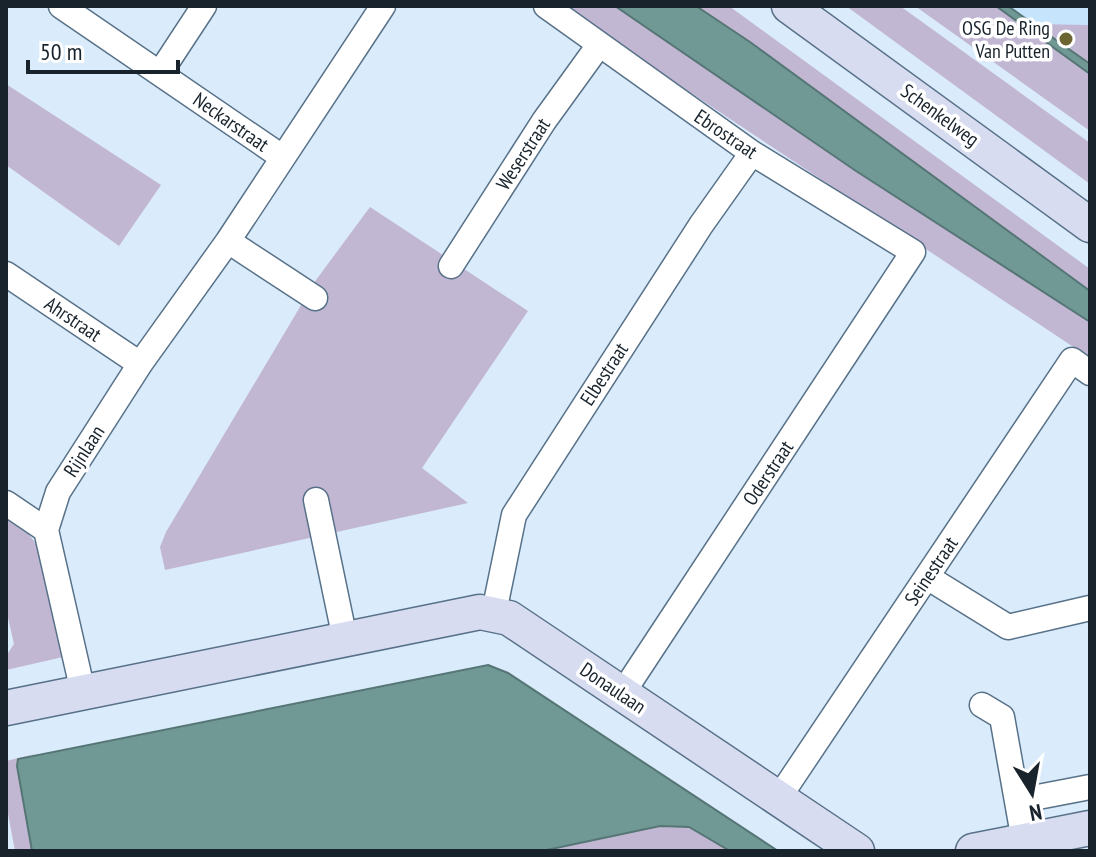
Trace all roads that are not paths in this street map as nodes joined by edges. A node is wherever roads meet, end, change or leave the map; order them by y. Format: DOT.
graph roads {
  1 [pos="61,6"];
  2 [pos="204,6"];
  3 [pos="383,6"];
  4 [pos="546,6"];
  5 [pos="789,6"];
  6 [pos="829,6"];
  7 [pos="91,14"];
  8 [pos="599,45"];
  9 [pos="160,73"];
  10 [pos="752,153"];
  11 [pos="282,157"];
  12 [pos="1090,197"];
  13 [pos="1090,225"];
  14 [pos="228,241"];
  15 [pos="913,252"];
  16 [pos="451,266"];
  17 [pos="6,274"];
  18 [pos="315,298"];
  19 [pos="140,364"];
  20 [pos="1090,373"];
  21 [pos="316,500"];
  22 [pos="6,503"];
  23 [pos="46,530"];
  24 [pos="927,577"];
  25 [pos="1090,608"];
  26 [pos="494,612"];
  27 [pos="345,639"];
  28 [pos="83,692"];
  29 [pos="622,694"];
  30 [pos="982,705"];
  31 [pos="6,708"];
  32 [pos="1090,787"];
  33 [pos="778,799"];
  34 [pos="1017,801"];
  35 [pos="1090,828"];
  36 [pos="1024,841"];
  37 [pos="857,851"];
  38 [pos="973,851"];
  1 -- 7 [label="street, Neckarstraat"];
  2 -- 9 [label="street"];
  3 -- 11 [label="street, Rijnlaan"];
  4 -- 8 [label="street, Ebrostraat"];
  5 -- 13 [label="street, Schenkelweg"];
  6 -- 12 [label="street, Schenkelweg"];
  7 -- 9 [label="street, Neckarstraat"];
  8 -- 10 [label="street, Ebrostraat"];
  8 -- 16 [label="street, Weserstraat"];
  9 -- 11 [label="street, Neckarstraat"];
  10 -- 15 [label="street, Ebrostraat"];
  10 -- 26 [label="street, Elbestraat"];
  11 -- 14 [label="street, Rijnlaan"];
  14 -- 18 [label="street"];
  14 -- 19 [label="street, Rijnlaan"];
  15 -- 29 [label="street, Oderstraat"];
  17 -- 19 [label="street, Ahrstraat"];
  19 -- 23 [label="street, Rijnlaan"];
  20 -- 24 [label="street, Seinestraat"];
  21 -- 27 [label="street"];
  22 -- 23 [label="street"];
  23 -- 28 [label="street"];
  24 -- 25 [label="street"];
  24 -- 33 [label="street, Seinestraat"];
  26 -- 27 [label="street"];
  26 -- 29 [label="street, Donaulaan"];
  27 -- 28 [label="street"];
  28 -- 31 [label="street"];
  29 -- 33 [label="street, Donaulaan"];
  30 -- 34 [label="street"];
  32 -- 34 [label="street"];
  33 -- 37 [label="street, Donaulaan"];
  34 -- 36 [label="street"];
  35 -- 36 [label="street"];
  36 -- 38 [label="street"];
}
